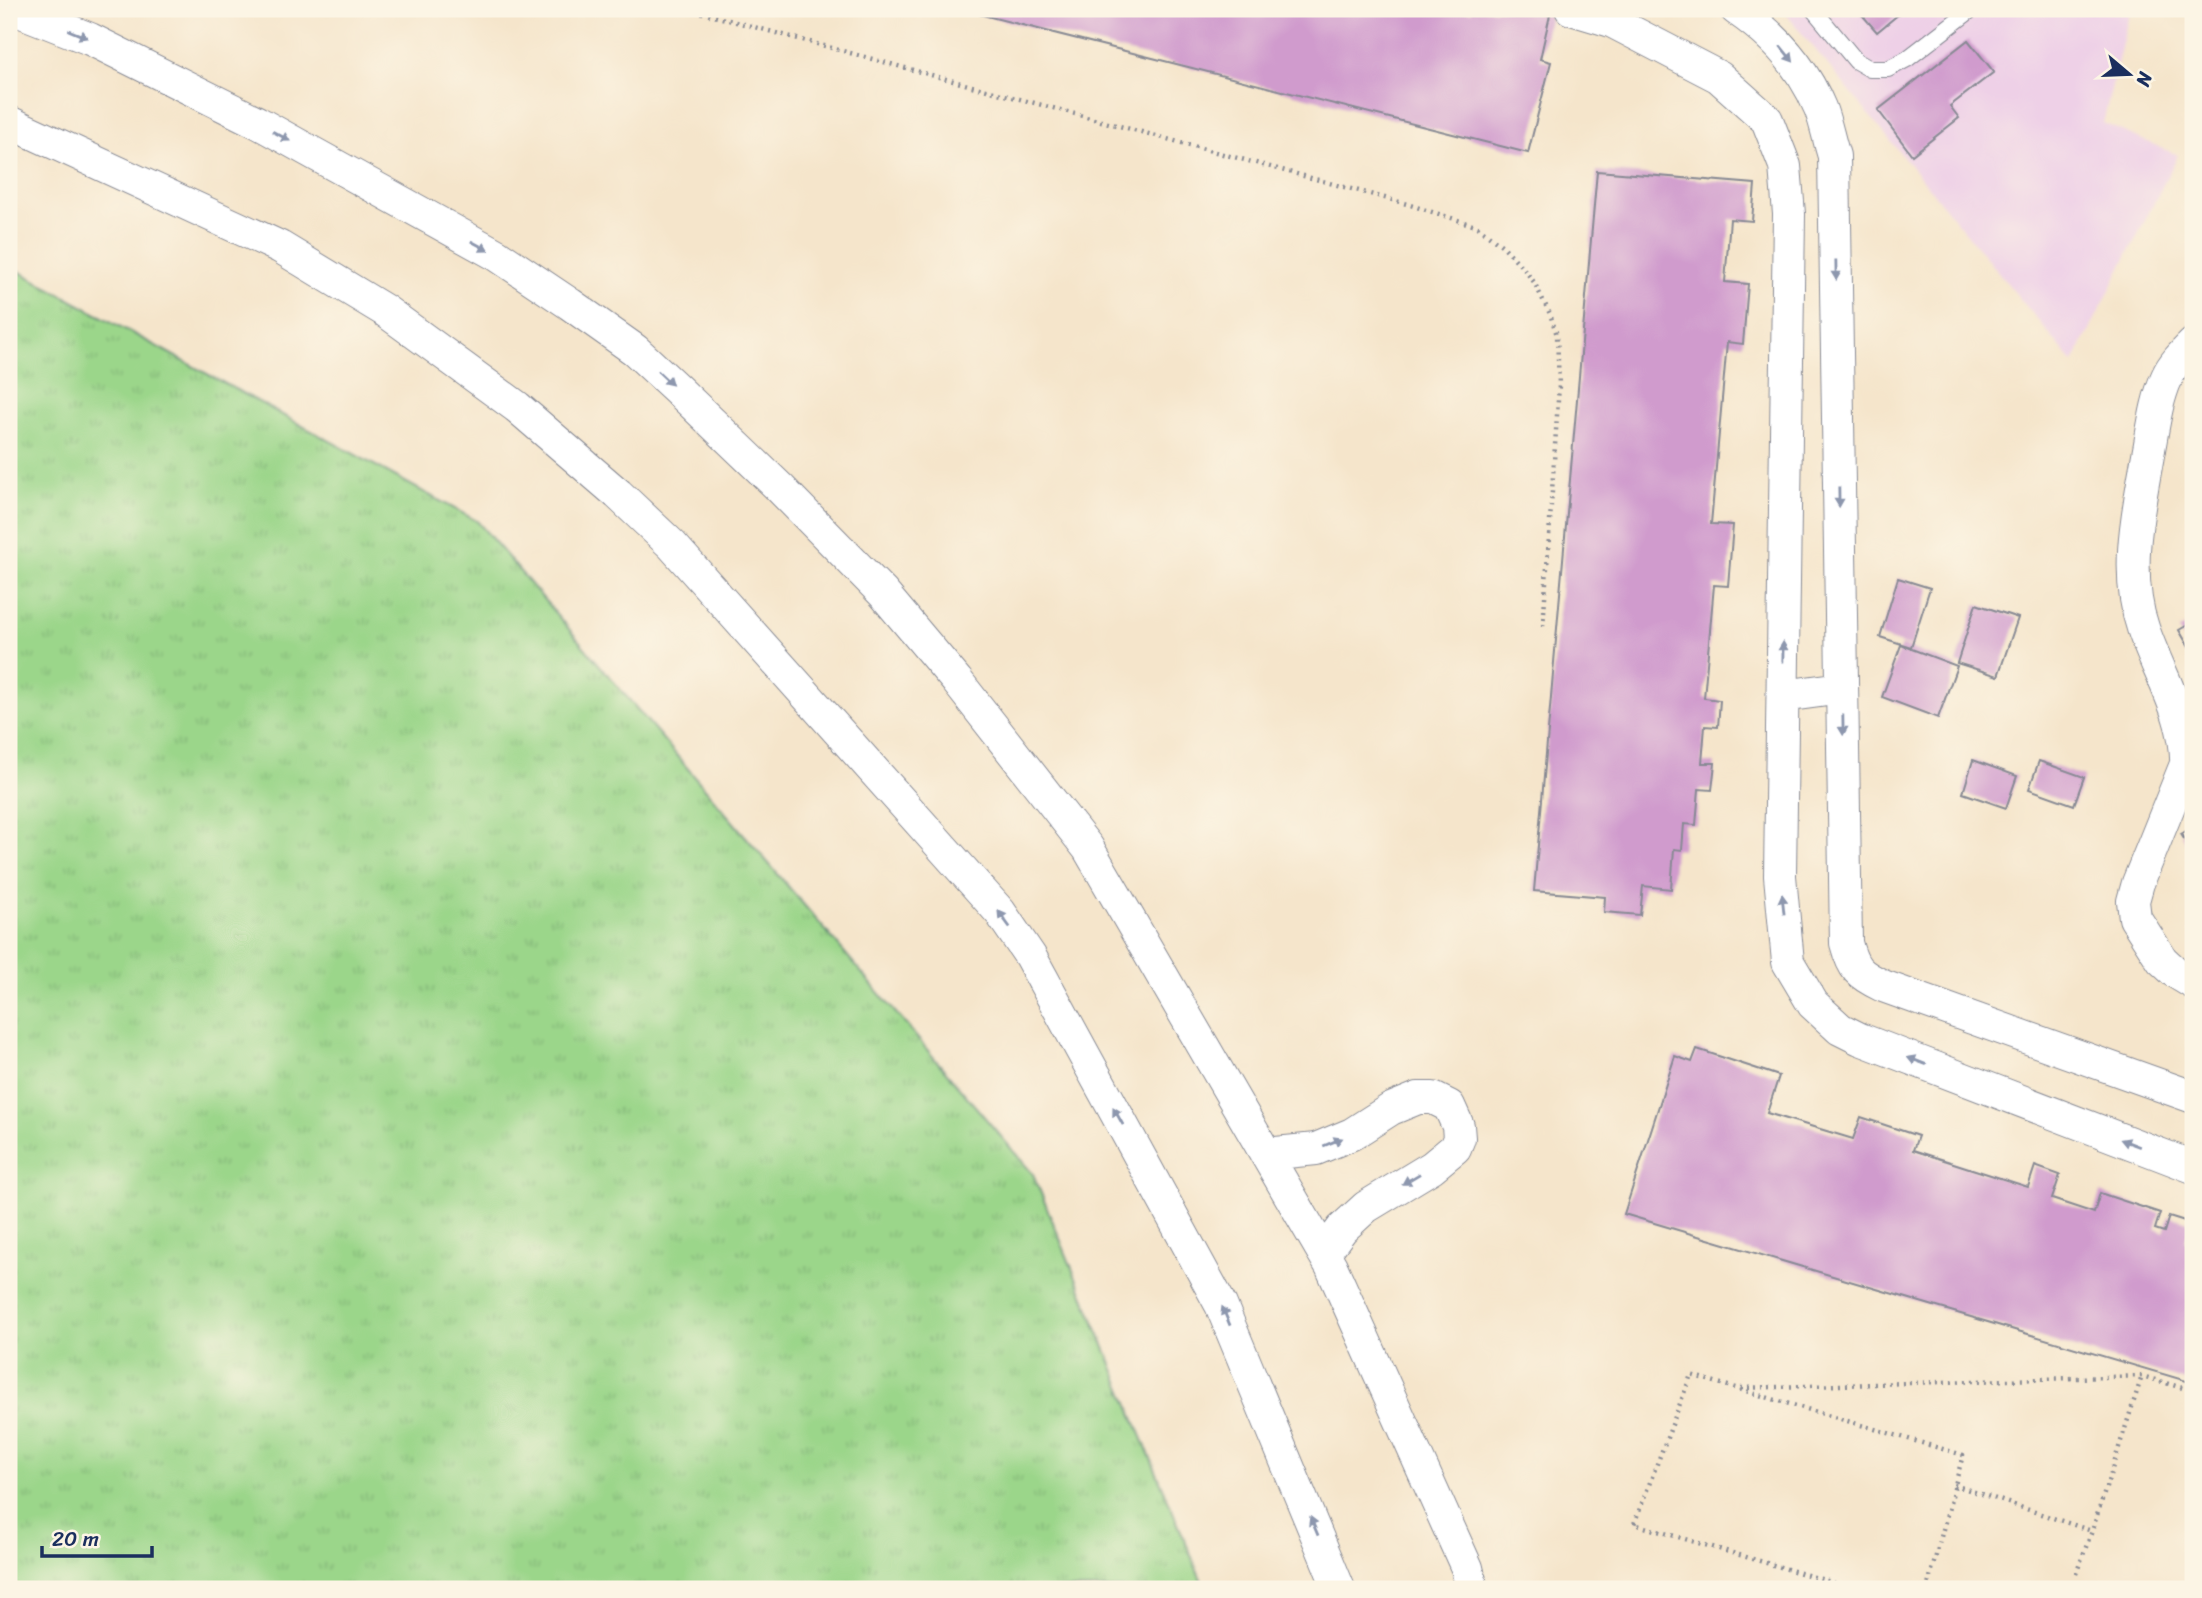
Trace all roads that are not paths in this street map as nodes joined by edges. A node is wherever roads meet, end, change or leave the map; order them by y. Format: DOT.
graph roads {
  1 [pos="14,9"];
  2 [pos="1571,9"];
  3 [pos="1736,9"];
  4 [pos="1813,9"];
  5 [pos="1972,9"];
  6 [pos="9,122"];
  7 [pos="2193,344"];
  8 [pos="1842,688"];
  9 [pos="1783,696"];
  10 [pos="1852,964"];
  11 [pos="2193,983"];
  12 [pos="1807,993"];
  13 [pos="2193,1097"];
  14 [pos="1266,1154"];
  15 [pos="2193,1167"];
  16 [pos="1324,1253"];
  17 [pos="1339,1589"];
  18 [pos="1472,1589"];
  1 -- 14 [label="street, one-way"];
  9 -- 2 [label="street, one-way"];
  3 -- 8 [label="street, one-way"];
  4 -- 5 [label="lane"];
  17 -- 6 [label="street, one-way"];
  7 -- 11 [label="street"];
  8 -- 9 [label="street"];
  8 -- 10 [label="street, one-way"];
  12 -- 9 [label="street, one-way"];
  10 -- 12 [label="street"];
  10 -- 13 [label="street"];
  15 -- 12 [label="street, one-way"];
  14 -- 16 [label="street"];
  14 -- 16 [label="street, one-way"];
  16 -- 18 [label="street"];
}
